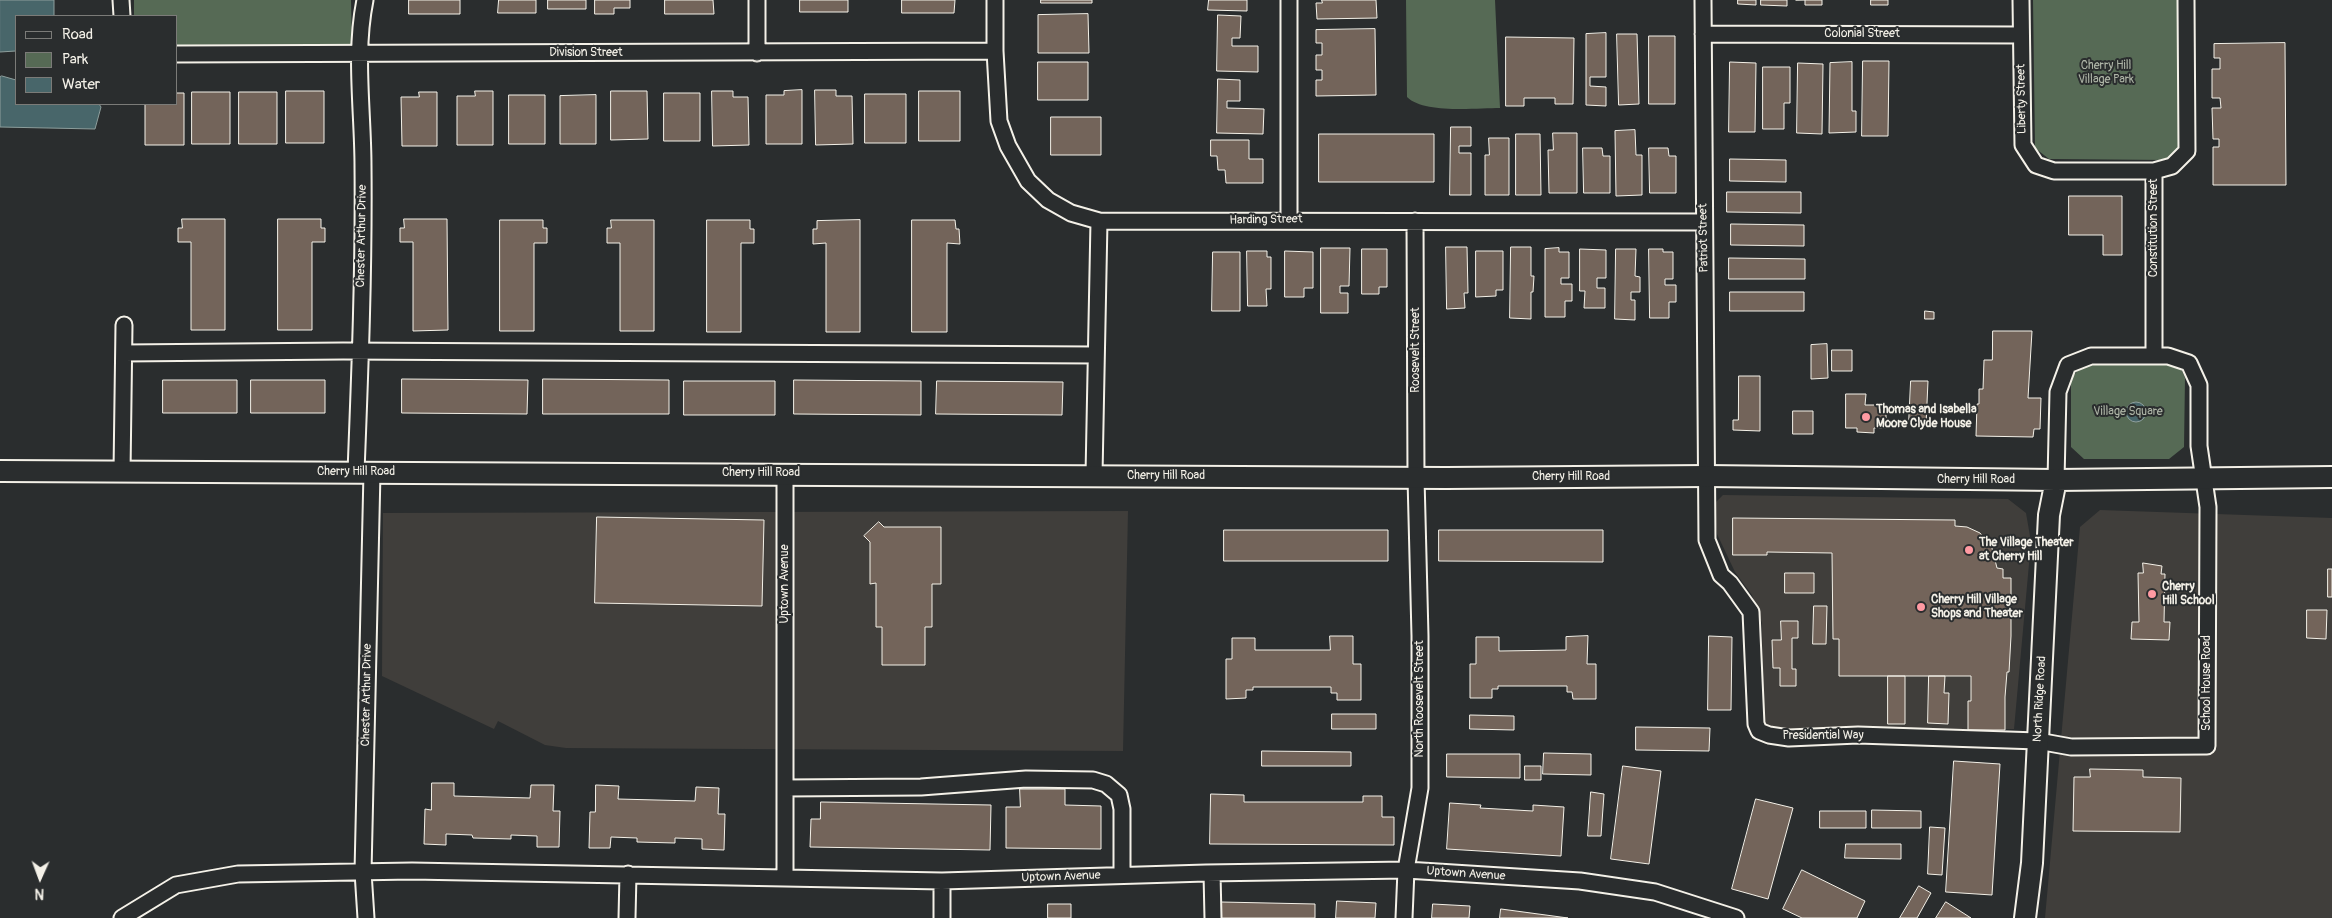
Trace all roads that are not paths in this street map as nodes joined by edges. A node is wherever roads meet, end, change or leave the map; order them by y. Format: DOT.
graph roads {
  1 [pos="121,0"];
  2 [pos="365,0"];
  3 [pos="757,0"];
  4 [pos="996,0"];
  5 [pos="1289,0"];
  6 [pos="1702,0"];
  7 [pos="2021,0"];
  8 [pos="2186,0"];
  9 [pos="122,15"];
  10 [pos="1703,34"];
  11 [pos="2021,35"];
  12 [pos="995,51"];
  13 [pos="757,53"];
  14 [pos="178,54"];
  15 [pos="360,54"];
  16 [pos="2154,171"];
  17 [pos="1289,220"];
  18 [pos="1099,221"];
  19 [pos="1415,221"];
  20 [pos="1704,222"];
  21 [pos="124,325"];
  22 [pos="361,352"];
  23 [pos="124,354"];
  24 [pos="1096,356"];
  25 [pos="2154,356"];
  26 [pos="0,471"];
  27 [pos="122,472"];
  28 [pos="364,472"];
  29 [pos="785,474"];
  30 [pos="1094,475"];
  31 [pos="1707,476"];
  32 [pos="2332,477"];
  33 [pos="1416,478"];
  34 [pos="2204,479"];
  35 [pos="2056,480"];
  36 [pos="2038,741"];
  37 [pos="785,788"];
  38 [pos="1406,870"];
  39 [pos="363,872"];
  40 [pos="1212,873"];
  41 [pos="628,874"];
  42 [pos="1122,876"];
  43 [pos="785,878"];
  44 [pos="942,881"];
  45 [pos="122,918"];
  46 [pos="366,918"];
  47 [pos="627,918"];
  48 [pos="942,918"];
  49 [pos="1213,918"];
  50 [pos="1404,918"];
  51 [pos="1736,918"];
  52 [pos="2025,918"];
  1 -- 9 [label="street"];
  2 -- 15 [label="street, Chester Arthur Drive"];
  3 -- 13 [label="street"];
  4 -- 12 [label="street, Harding Street"];
  5 -- 17 [label="street"];
  6 -- 10 [label="street, Patriot Street"];
  7 -- 11 [label="street, Liberty Street"];
  8 -- 16 [label="street, Constitution Street"];
  10 -- 11 [label="street, Colonial Street"];
  10 -- 20 [label="street, Patriot Street"];
  11 -- 16 [label="street, Liberty Street"];
  12 -- 13 [label="street, Division Street"];
  12 -- 18 [label="street, Harding Street"];
  13 -- 15 [label="street, Division Street"];
  14 -- 15 [label="street, Division Street"];
  15 -- 22 [label="street, Chester Arthur Drive"];
  16 -- 25 [label="street, Constitution Street"];
  17 -- 18 [label="street, Harding Street"];
  17 -- 19 [label="street, Harding Street"];
  18 -- 24 [label="street"];
  19 -- 20 [label="street, Harding Street"];
  19 -- 33 [label="street, Roosevelt Street"];
  20 -- 31 [label="street, Patriot Street"];
  21 -- 23 [label="street"];
  22 -- 23 [label="street"];
  22 -- 24 [label="street"];
  22 -- 28 [label="street, Chester Arthur Drive"];
  23 -- 27 [label="street"];
  24 -- 30 [label="street"];
  25 -- 34 [label="street"];
  25 -- 35 [label="street"];
  26 -- 27 [label="main road, Cherry Hill Road"];
  27 -- 28 [label="main road, Cherry Hill Road"];
  28 -- 29 [label="main road, Cherry Hill Road"];
  28 -- 39 [label="street, Chester Arthur Drive"];
  29 -- 30 [label="main road, Cherry Hill Road"];
  29 -- 37 [label="street, Uptown Avenue"];
  30 -- 33 [label="main road, Cherry Hill Road"];
  31 -- 33 [label="main road, Cherry Hill Road"];
  31 -- 35 [label="main road, Cherry Hill Road"];
  31 -- 36 [label="street, Presidential Way"];
  32 -- 34 [label="main road, Cherry Hill Road"];
  33 -- 38 [label="street, North Roosevelt Street"];
  34 -- 35 [label="main road, Cherry Hill Road"];
  34 -- 36 [label="street, School House Road"];
  35 -- 36 [label="main road, North Ridge Road"];
  36 -- 52 [label="main road, North Ridge Road"];
  37 -- 42 [label="street"];
  37 -- 43 [label="street, Uptown Avenue"];
  38 -- 40 [label="street, Uptown Avenue"];
  38 -- 50 [label="street, North Roosevelt Street"];
  38 -- 51 [label="street, Uptown Avenue"];
  39 -- 41 [label="street"];
  39 -- 45 [label="street"];
  39 -- 46 [label="street, Chester Arthur Drive"];
  40 -- 42 [label="street, Uptown Avenue"];
  40 -- 49 [label="street"];
  41 -- 43 [label="street"];
  41 -- 47 [label="street"];
  42 -- 44 [label="street, Uptown Avenue"];
  43 -- 44 [label="street, Uptown Avenue"];
  44 -- 48 [label="street"];
}
